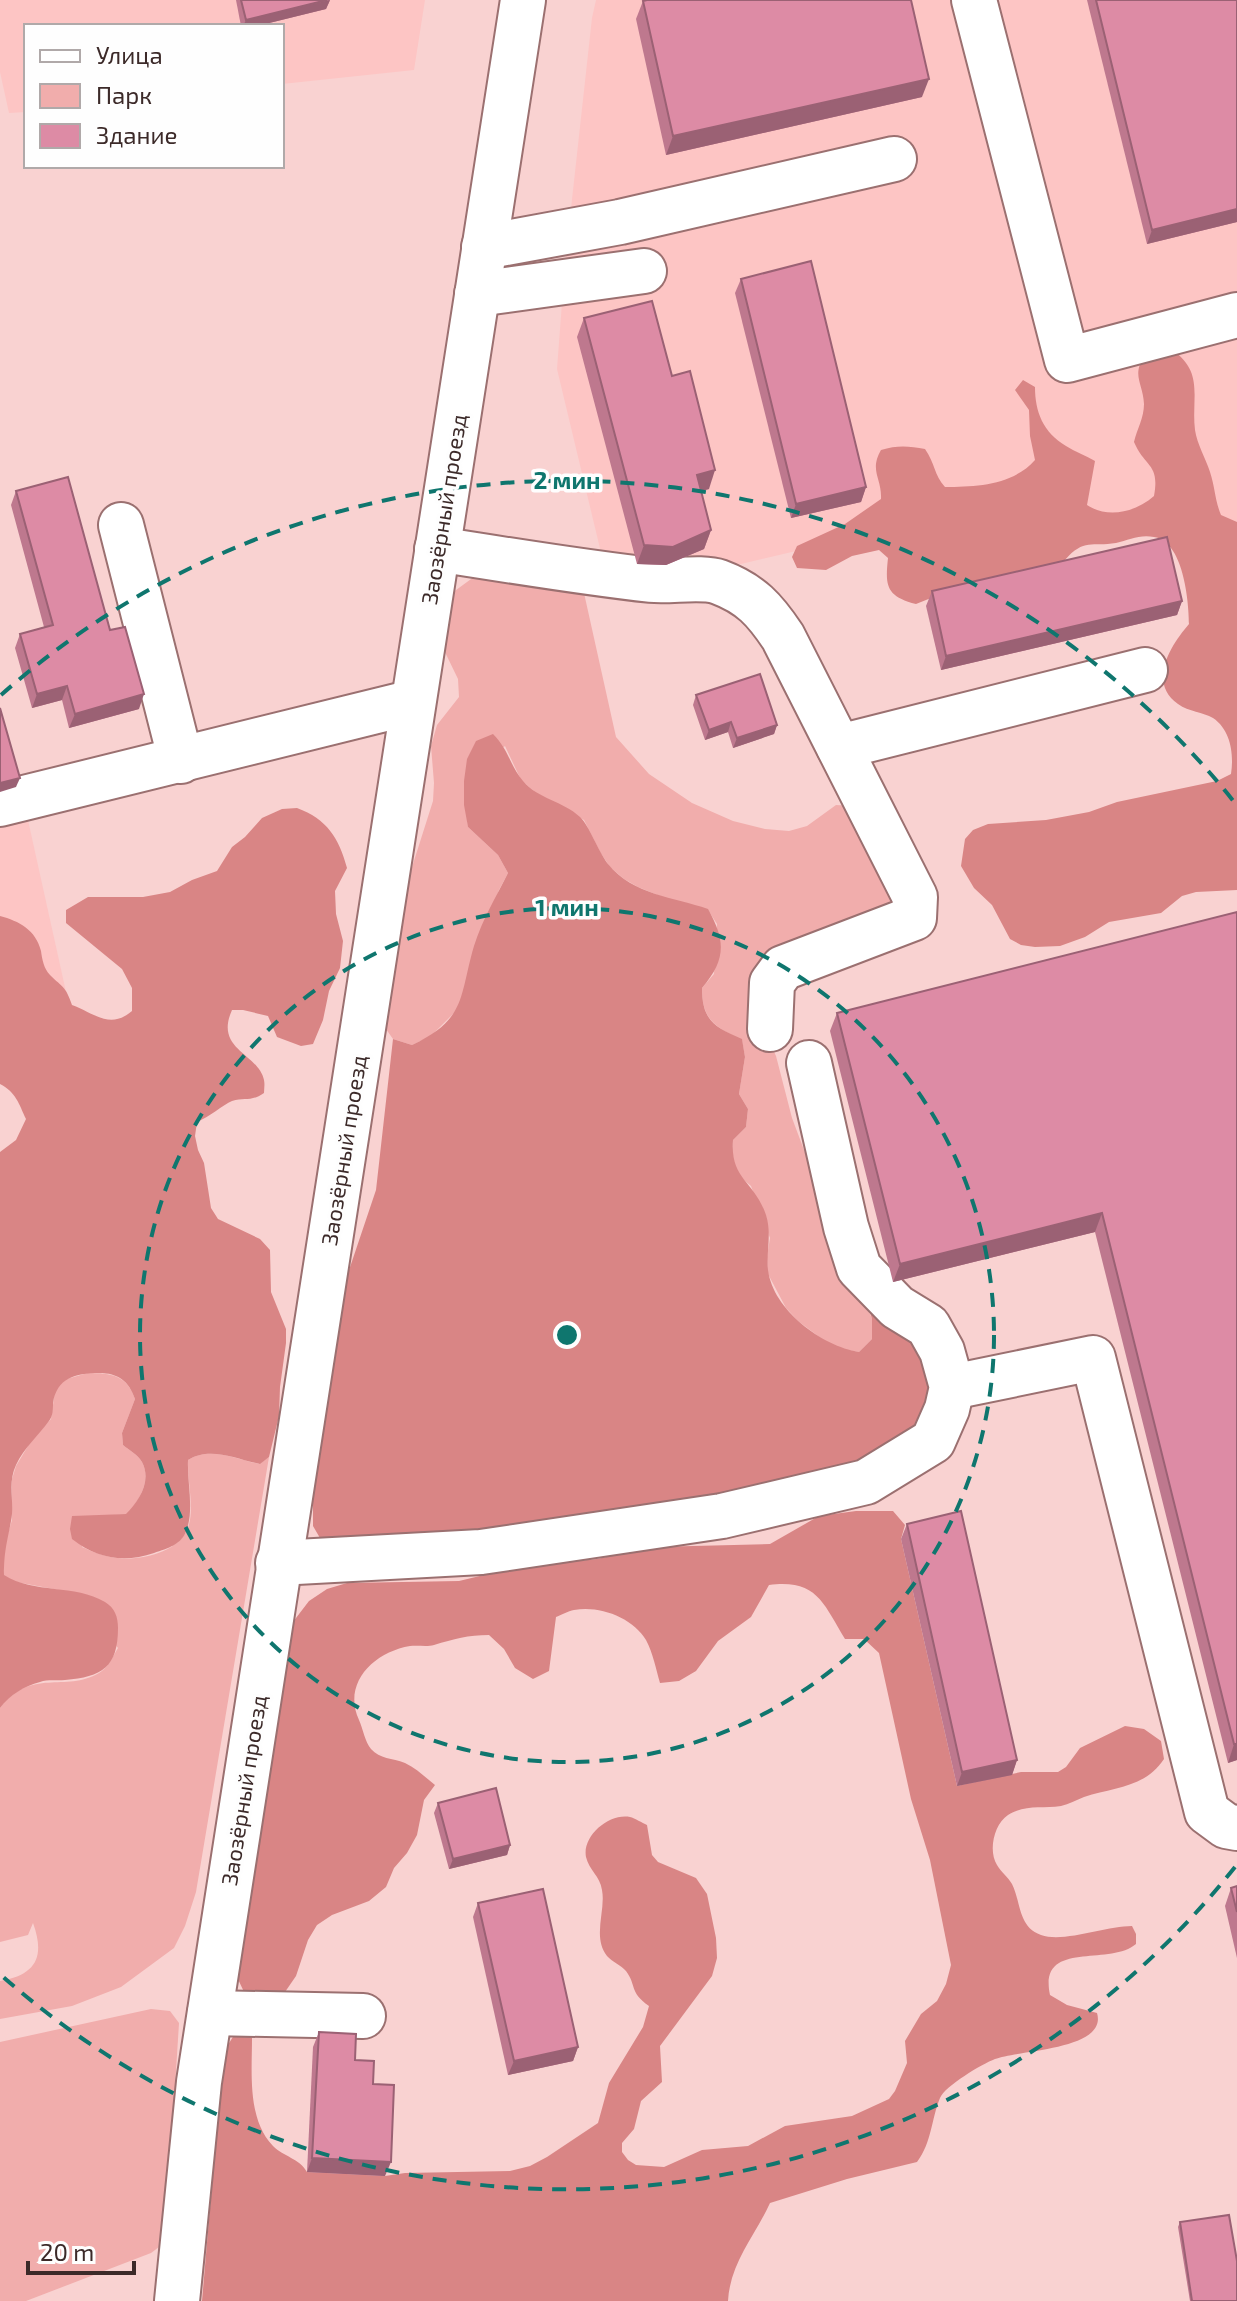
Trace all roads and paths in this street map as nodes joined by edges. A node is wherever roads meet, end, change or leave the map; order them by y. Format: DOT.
graph roads {
  1 [pos="523,0"];
  2 [pos="974,0"];
  3 [pos="894,159"];
  4 [pos="484,247"];
  5 [pos="644,271"];
  6 [pos="477,294"];
  7 [pos="1237,315"];
  8 [pos="121,525"];
  9 [pos="437,549"];
  10 [pos="1145,670"];
  11 [pos="413,702"];
  12 [pos="839,747"];
  13 [pos="181,761"];
  14 [pos="0,804"];
  15 [pos="770,1029"];
  16 [pos="809,1063"];
  17 [pos="952,1387"];
  18 [pos="278,1563"];
  19 [pos="1237,1828"];
  20 [pos="210,2013"];
  21 [pos="363,2016"];
  22 [pos="177,2301"];
  1 -- 4 [label="street, Заозёрный проезд"];
  2 -- 7 [label="street"];
  3 -- 4 [label="street"];
  4 -- 6 [label="street, Заозёрный проезд"];
  5 -- 6 [label="street"];
  6 -- 9 [label="street, Заозёрный проезд"];
  8 -- 13 [label="street"];
  9 -- 11 [label="street, Заозёрный проезд"];
  9 -- 12 [label="street"];
  10 -- 12 [label="street"];
  11 -- 13 [label="street"];
  11 -- 18 [label="street, Заозёрный проезд"];
  12 -- 15 [label="street"];
  13 -- 14 [label="street"];
  16 -- 17 [label="street"];
  17 -- 18 [label="street"];
  17 -- 19 [label="street"];
  18 -- 20 [label="street, Заозёрный проезд"];
  20 -- 21 [label="street"];
  20 -- 22 [label="street, Заозёрный проезд"];
}
